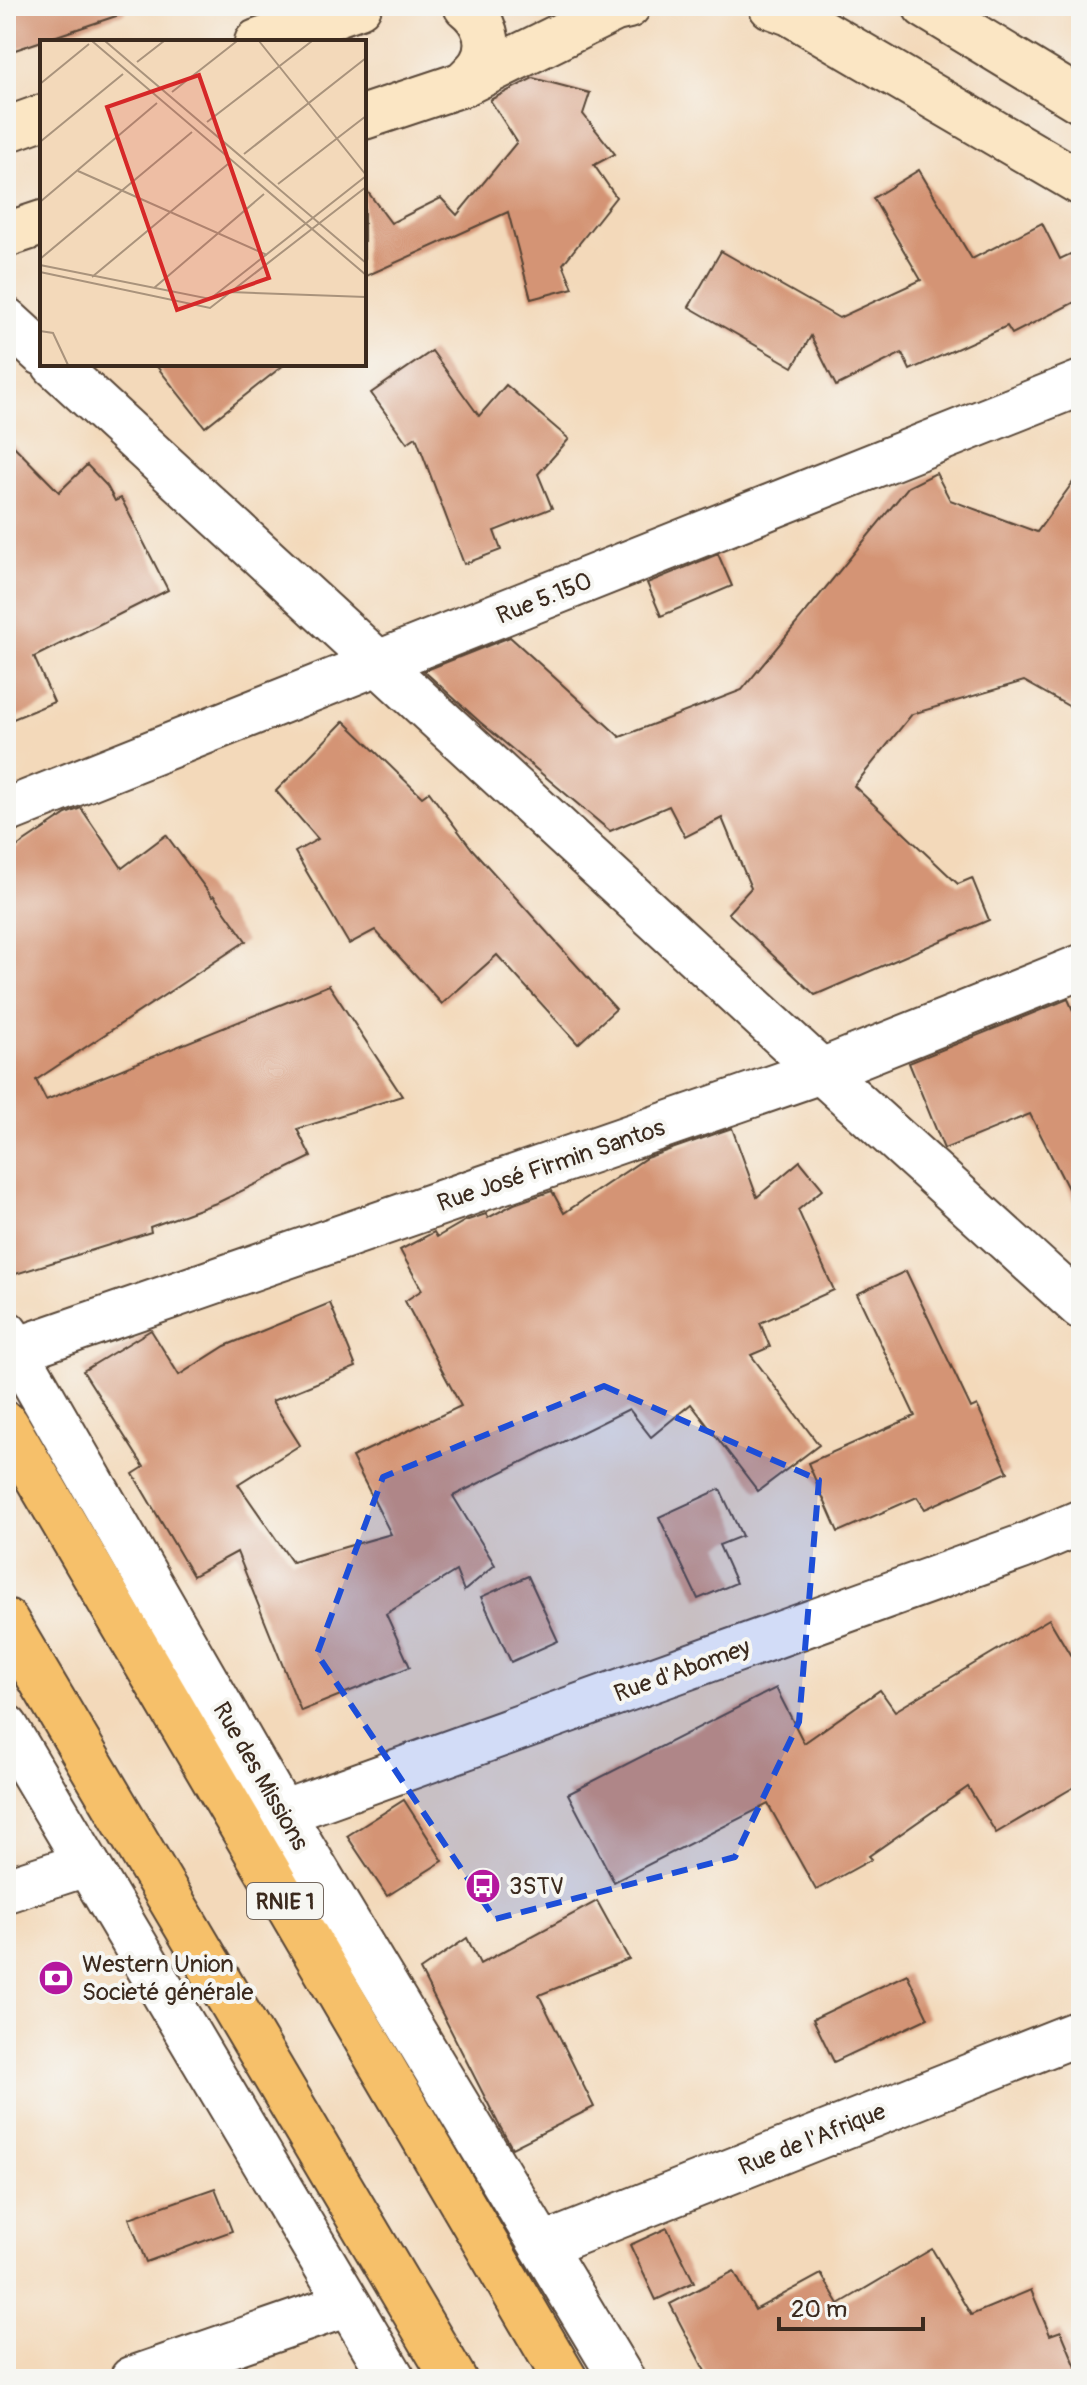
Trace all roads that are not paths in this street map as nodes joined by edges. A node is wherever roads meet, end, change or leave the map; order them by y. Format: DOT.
graph roads {
  1 [pos="359,6"];
  2 [pos="466,6"];
  3 [pos="628,6"];
  4 [pos="925,6"];
  5 [pos="780,10"];
  6 [pos="263,40"];
  7 [pos="463,84"];
  8 [pos="1081,101"];
  9 [pos="366,116"];
  10 [pos="40,118"];
  11 [pos="6,130"];
  12 [pos="1081,183"];
  13 [pos="40,224"];
  14 [pos="6,235"];
  15 [pos="6,320"];
  16 [pos="40,351"];
  17 [pos="56,366"];
  18 [pos="1081,383"];
  19 [pos="378,664"];
  20 [pos="6,811"];
  21 [pos="1081,967"];
  22 [pos="821,1071"];
  23 [pos="1081,1307"];
  24 [pos="11,1342"];
  25 [pos="6,1424"];
  26 [pos="1081,1522"];
  27 [pos="6,1621"];
  28 [pos="6,1727"];
  29 [pos="282,1813"];
  30 [pos="86,1864"];
  31 [pos="6,1890"];
  32 [pos="1081,2032"];
  33 [pos="543,2246"];
  34 [pos="348,2304"];
  35 [pos="132,2379"];
  36 [pos="393,2379"];
  37 [pos="454,2379"];
  38 [pos="565,2379"];
  39 [pos="622,2379"];
  1 -- 6 [label="main road"];
  2 -- 7 [label="main road"];
  3 -- 7 [label="main road"];
  4 -- 8 [label="main road"];
  5 -- 12 [label="main road"];
  7 -- 9 [label="main road"];
  10 -- 11 [label="main road"];
  13 -- 14 [label="main road"];
  15 -- 16 [label="street"];
  17 -- 19 [label="street"];
  18 -- 19 [label="street, Rue 5.150"];
  19 -- 20 [label="street, Rue 5.150"];
  19 -- 22 [label="street"];
  21 -- 22 [label="street, Rue José Firmin Santos"];
  22 -- 23 [label="street"];
  22 -- 24 [label="street, Rue José Firmin Santos"];
  24 -- 29 [label="street, Rue des Missions"];
  25 -- 38 [label="highway, Rue des Missions / RNIE 1"];
  26 -- 29 [label="street, Rue d'Abomey"];
  27 -- 37 [label="highway"];
  28 -- 30 [label="street"];
  29 -- 33 [label="street, Rue des Missions"];
  30 -- 31 [label="street"];
  30 -- 34 [label="street"];
  32 -- 33 [label="street, Rue de l'Afrique"];
  33 -- 39 [label="street, Rue des Missions"];
  34 -- 35 [label="street"];
  34 -- 36 [label="street"];
}
